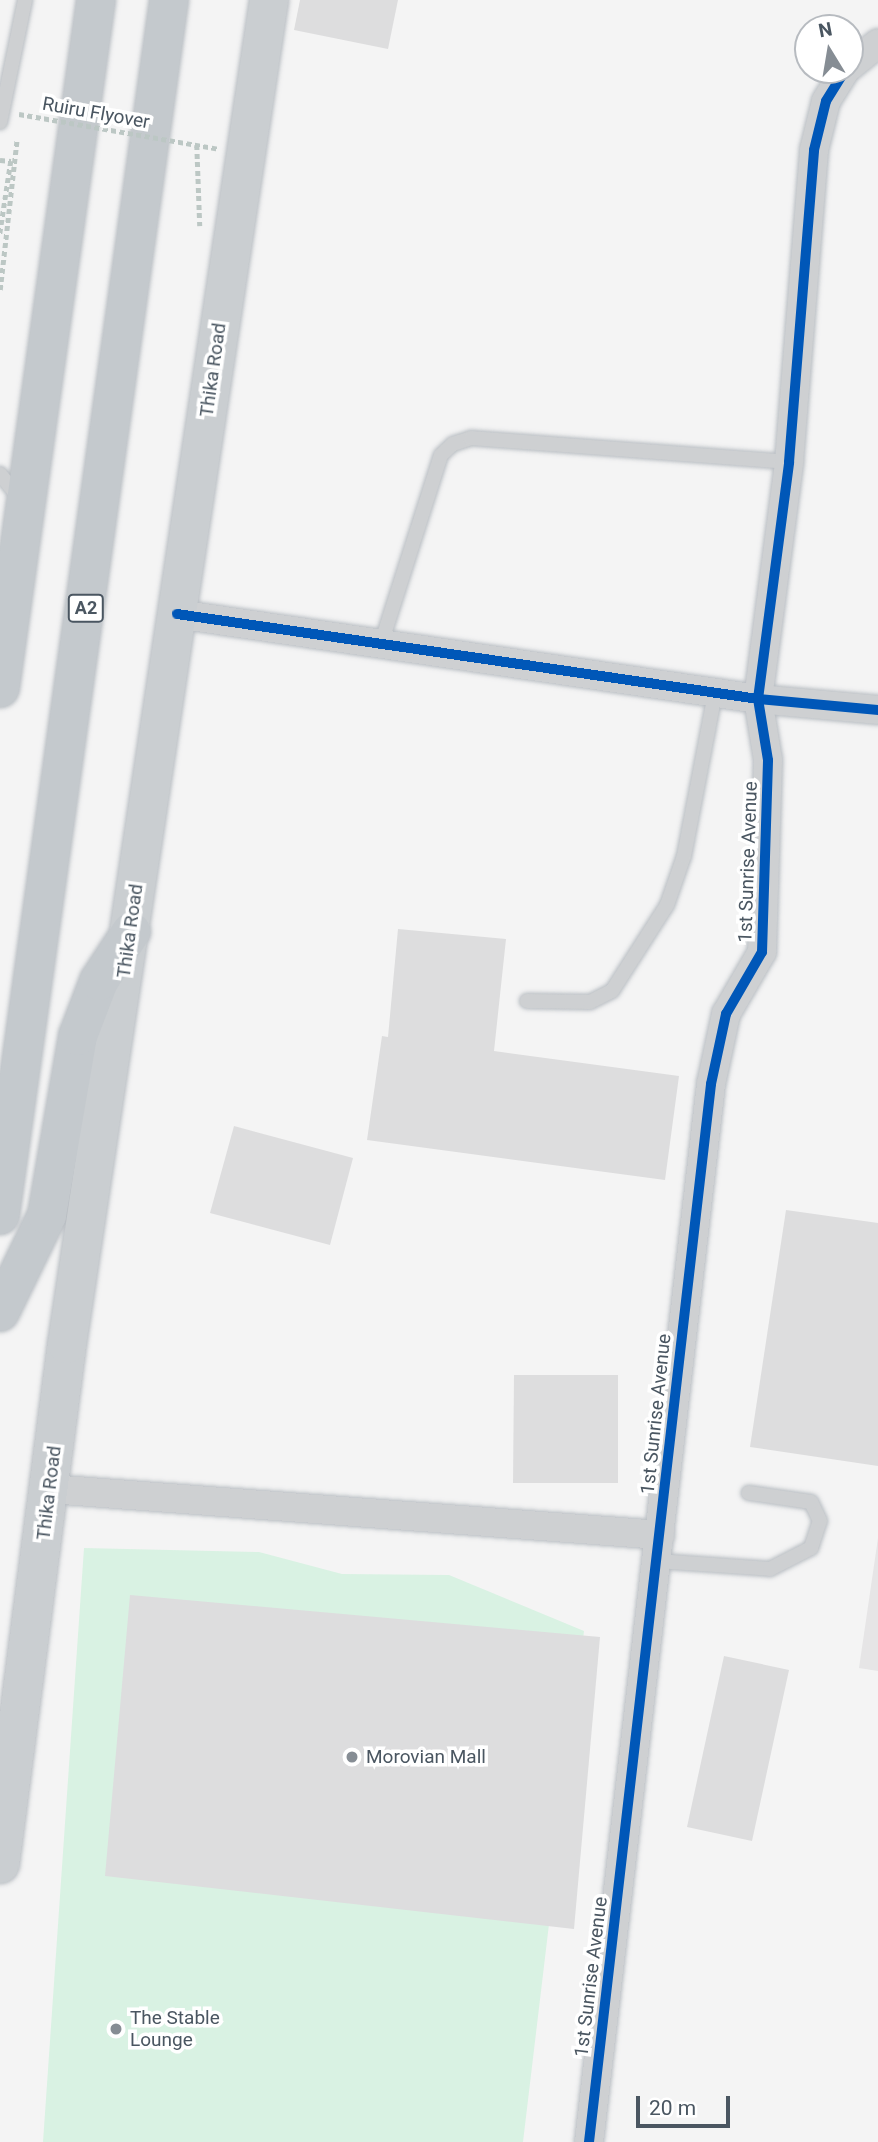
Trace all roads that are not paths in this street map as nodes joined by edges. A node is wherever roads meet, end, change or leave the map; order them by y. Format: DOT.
graph roads {
  1 [pos="24,0"];
  2 [pos="96,0"];
  3 [pos="169,0"];
  4 [pos="269,0"];
  5 [pos="878,43"];
  6 [pos="864,54"];
  7 [pos="836,84"];
  8 [pos="0,122"];
  9 [pos="789,462"];
  10 [pos="0,474"];
  11 [pos="24,503"];
  12 [pos="177,614"];
  13 [pos="381,644"];
  14 [pos="0,688"];
  15 [pos="715,693"];
  16 [pos="758,699"];
  17 [pos="878,710"];
  18 [pos="131,932"];
  19 [pos="527,1001"];
  20 [pos="0,1215"];
  21 [pos="0,1312"];
  22 [pos="50,1489"];
  23 [pos="748,1493"];
  24 [pos="659,1548"];
  25 [pos="0,1864"];
  26 [pos="589,2142"];
  1 -- 8 [label="lane"];
  2 -- 11 [label="highway"];
  3 -- 20 [label="highway, A2"];
  4 -- 12 [label="main road, Thika Road"];
  5 -- 6 [label="street"];
  7 -- 9 [label="street, 1st Sunrise Avenue"];
  9 -- 13 [label="lane"];
  9 -- 16 [label="street, 1st Sunrise Avenue"];
  10 -- 11 [label="lane"];
  11 -- 14 [label="highway"];
  12 -- 13 [label="street"];
  12 -- 18 [label="main road, Thika Road"];
  13 -- 15 [label="street"];
  15 -- 16 [label="street"];
  15 -- 19 [label="lane"];
  16 -- 17 [label="street"];
  16 -- 24 [label="street, 1st Sunrise Avenue"];
  18 -- 21 [label="highway"];
  18 -- 22 [label="main road, Thika Road"];
  22 -- 24 [label="street"];
  22 -- 25 [label="main road, Thika Road"];
  23 -- 24 [label="lane"];
  24 -- 26 [label="street, 1st Sunrise Avenue"];
}
